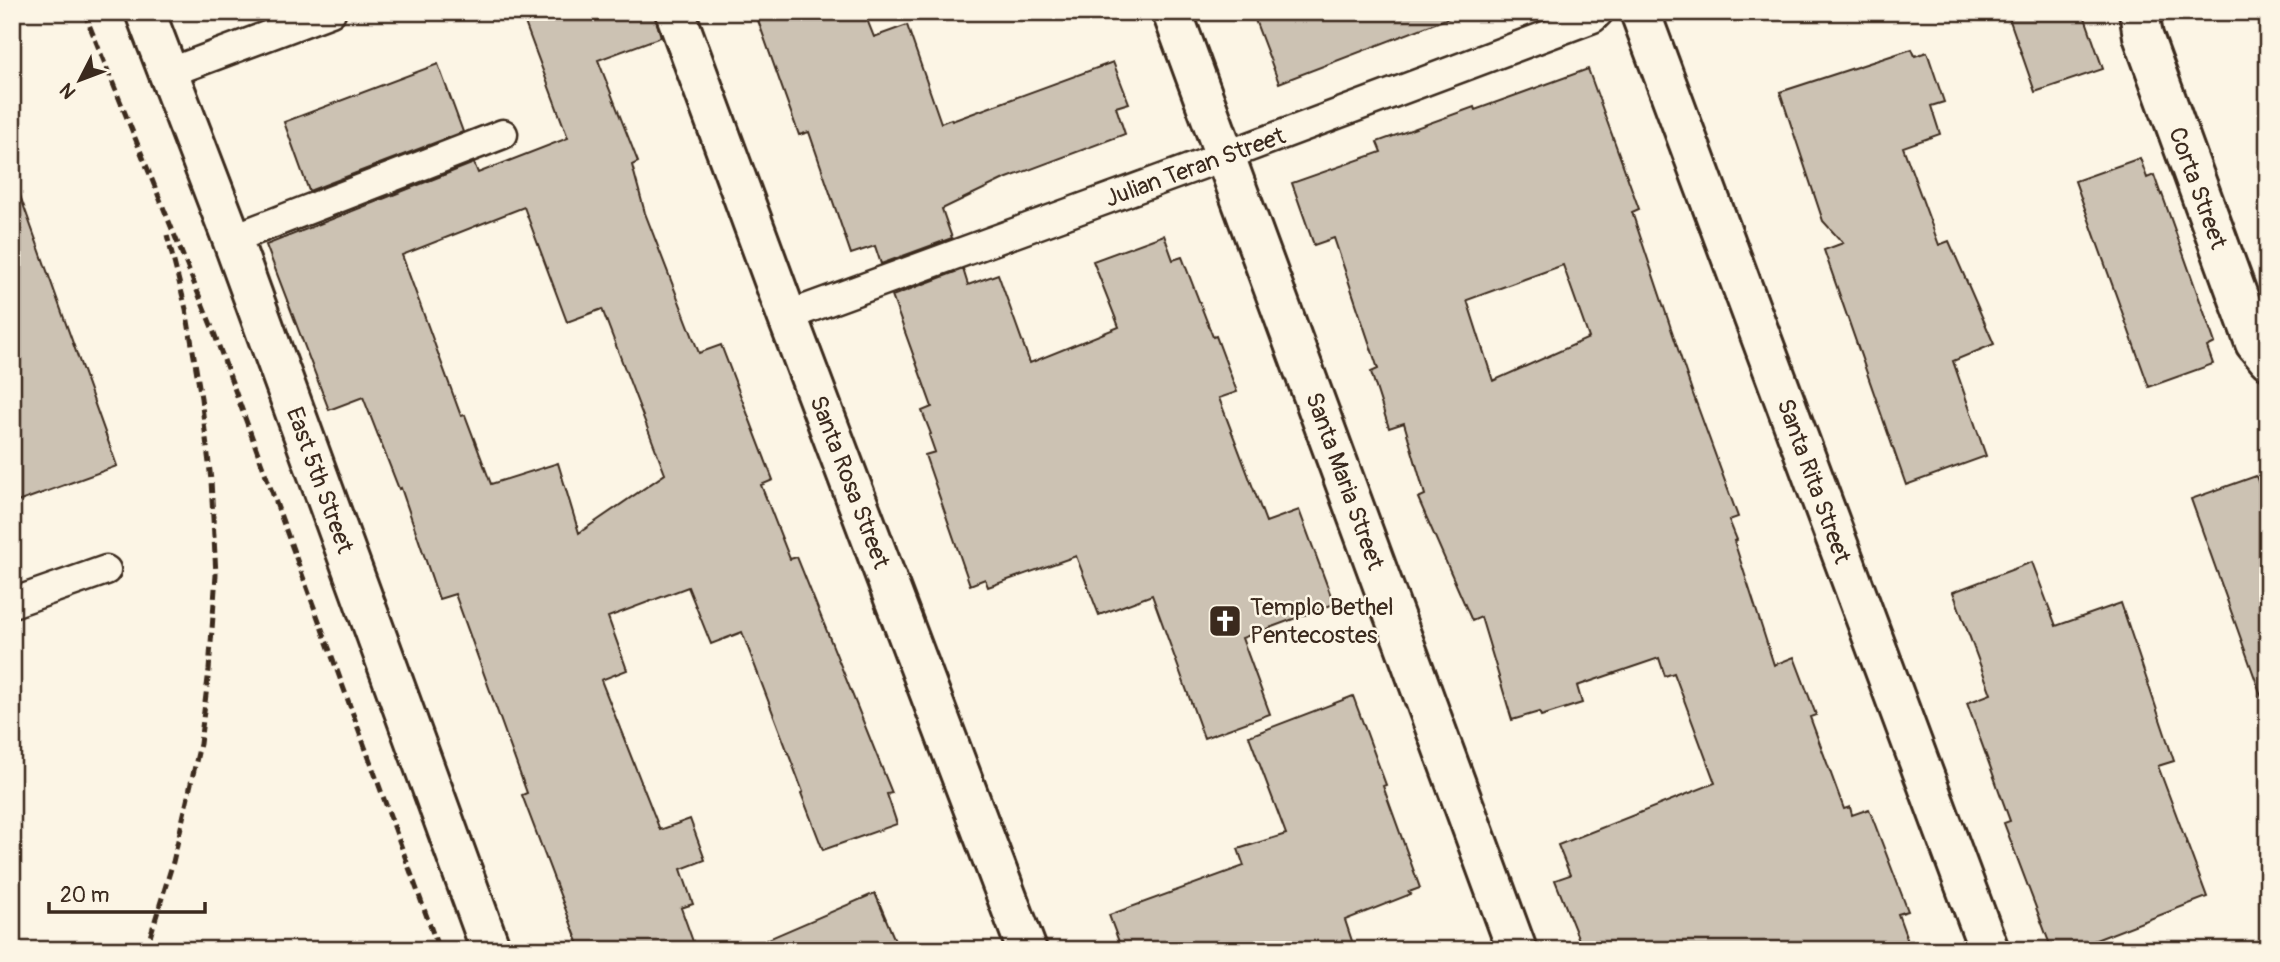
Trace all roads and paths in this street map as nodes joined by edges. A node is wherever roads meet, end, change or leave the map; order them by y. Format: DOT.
graph roads {
  1 [pos="145,12"];
  2 [pos="331,12"];
  3 [pos="675,12"];
  4 [pos="1172,12"];
  5 [pos="1599,12"];
  6 [pos="1640,12"];
  7 [pos="2139,12"];
  8 [pos="168,73"];
  9 [pos="503,134"];
  10 [pos="1225,156"];
  11 [pos="232,239"];
  12 [pos="787,316"];
  13 [pos="2268,359"];
  14 [pos="106,570"];
  15 [pos="12,603"];
  16 [pos="491,950"];
  17 [pos="1027,950"];
  18 [pos="1517,950"];
  19 [pos="1989,950"];
  1 -- 8 [label="street, East 5th Street"];
  2 -- 8 [label="lane"];
  3 -- 12 [label="street, Santa Rosa Street"];
  4 -- 10 [label="street, Santa Maria Street"];
  5 -- 10 [label="lane, Julian Teran Street"];
  6 -- 19 [label="street, Santa Rita Street"];
  7 -- 13 [label="street, Corta Street"];
  8 -- 11 [label="street, East 5th Street"];
  9 -- 11 [label="lane"];
  10 -- 12 [label="lane, Julian Teran Street"];
  10 -- 18 [label="street, Santa Maria Street"];
  11 -- 16 [label="street, East 5th Street"];
  12 -- 17 [label="street, Santa Rosa Street"];
  14 -- 15 [label="lane"];
}
